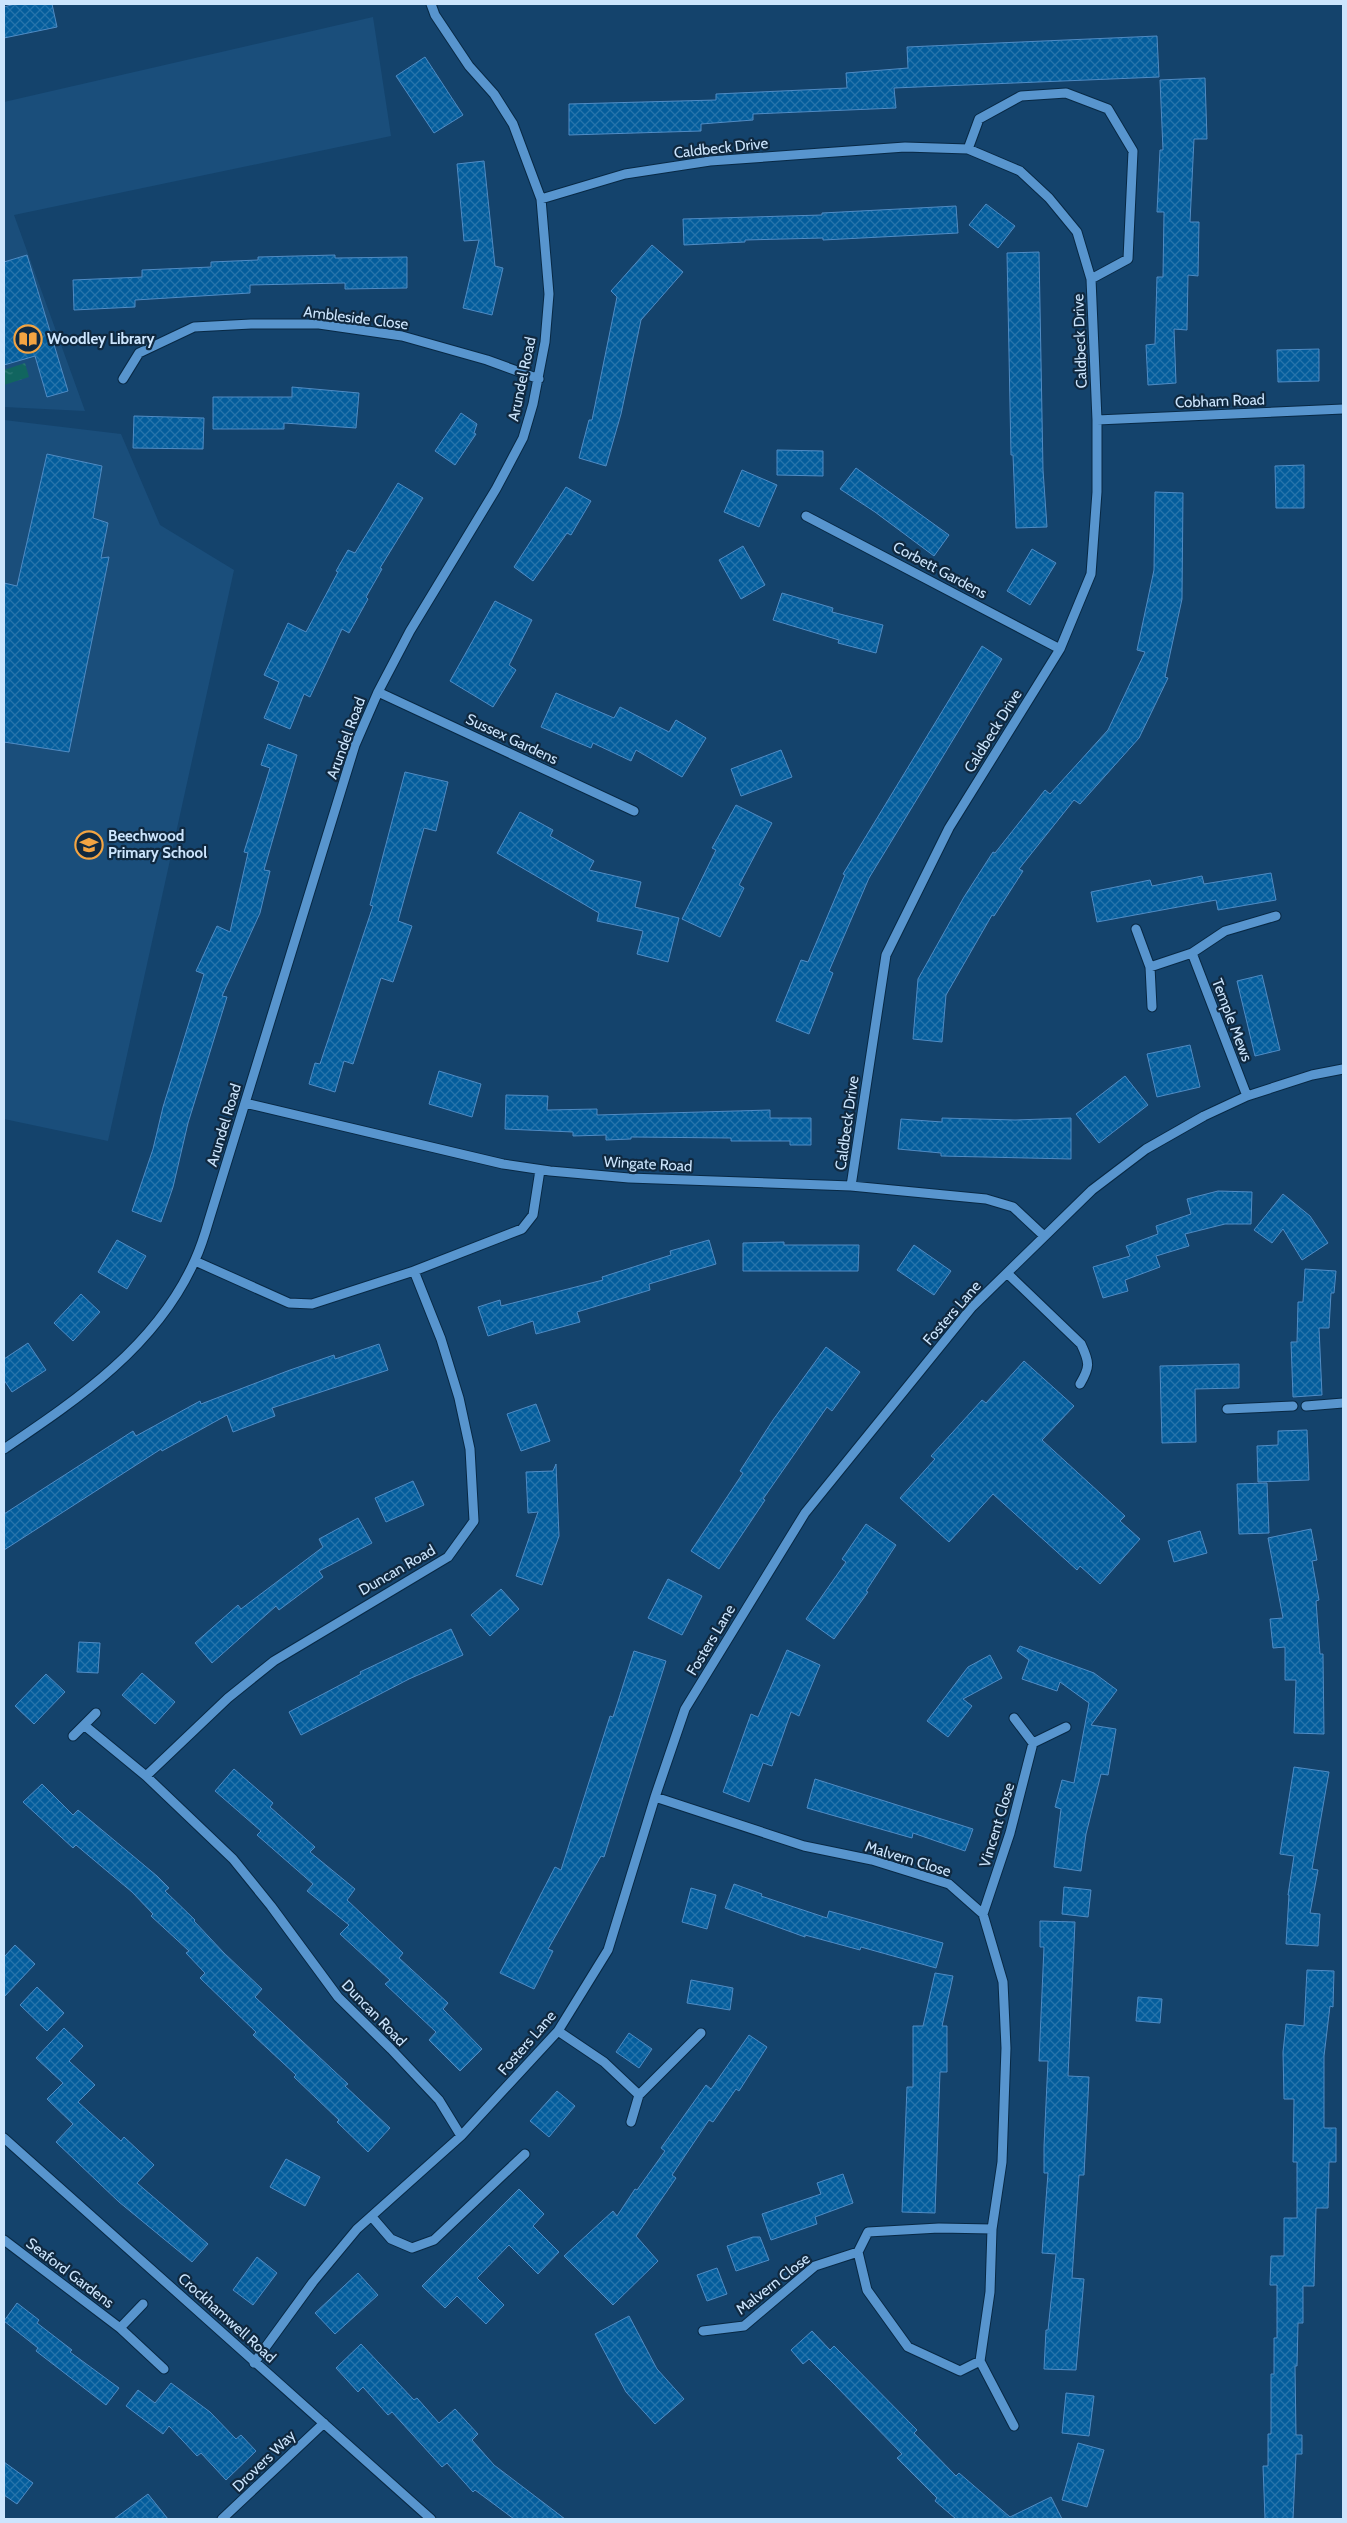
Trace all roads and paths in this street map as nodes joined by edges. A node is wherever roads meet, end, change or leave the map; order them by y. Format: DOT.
graph roads {
  1 [pos="431,4"];
  2 [pos="968,149"];
  3 [pos="541,199"];
  4 [pos="1091,279"];
  5 [pos="123,379"];
  6 [pos="538,379"];
  7 [pos="1343,409"];
  8 [pos="1097,420"];
  9 [pos="806,516"];
  10 [pos="1060,649"];
  11 [pos="378,692"];
  12 [pos="634,811"];
  13 [pos="1276,916"];
  14 [pos="1136,930"];
  15 [pos="1192,953"];
  16 [pos="1150,967"];
  17 [pos="1152,1007"];
  18 [pos="1343,1069"];
  19 [pos="1247,1096"];
  20 [pos="245,1103"];
  21 [pos="540,1170"];
  22 [pos="851,1186"];
  23 [pos="1044,1236"];
  24 [pos="195,1261"];
  25 [pos="414,1271"];
  26 [pos="1007,1273"];
  27 [pos="1080,1384"];
  28 [pos="1343,1403"];
  29 [pos="1293,1406"];
  30 [pos="1306,1406"];
  31 [pos="1227,1409"];
  32 [pos="4,1449"];
  33 [pos="96,1713"];
  34 [pos="1014,1718"];
  35 [pos="84,1725"];
  36 [pos="1066,1727"];
  37 [pos="73,1736"];
  38 [pos="1033,1743"];
  39 [pos="146,1776"];
  40 [pos="655,1797"];
  41 [pos="984,1914"];
  42 [pos="558,2031"];
  43 [pos="701,2033"];
  44 [pos="639,2095"];
  45 [pos="631,2122"];
  46 [pos="461,2136"];
  47 [pos="4,2138"];
  48 [pos="525,2154"];
  49 [pos="372,2217"];
  50 [pos="992,2229"];
  51 [pos="4,2240"];
  52 [pos="858,2252"];
  53 [pos="143,2304"];
  54 [pos="120,2328"];
  55 [pos="703,2331"];
  56 [pos="980,2361"];
  57 [pos="254,2363"];
  58 [pos="164,2370"];
  59 [pos="324,2423"];
  60 [pos="1014,2426"];
  61 [pos="222,2519"];
  62 [pos="431,2519"];
  1 -- 3 [label="street, Arundel Road"];
  2 -- 3 [label="street, Caldbeck Drive"];
  2 -- 4 [label="street, Caldbeck Drive"];
  2 -- 4 [label="street, Caldbeck Drive"];
  3 -- 6 [label="street, Arundel Road"];
  4 -- 8 [label="street, Caldbeck Drive"];
  5 -- 6 [label="street, Ambleside Close"];
  6 -- 11 [label="street, Arundel Road"];
  7 -- 8 [label="street, Cobham Road"];
  8 -- 10 [label="street, Caldbeck Drive"];
  9 -- 10 [label="street, Corbett Gardens"];
  10 -- 22 [label="street, Caldbeck Drive"];
  11 -- 12 [label="street, Sussex Gardens"];
  11 -- 20 [label="street, Arundel Road"];
  13 -- 15 [label="street"];
  14 -- 16 [label="street"];
  15 -- 16 [label="street"];
  15 -- 19 [label="street, Temple Mews"];
  16 -- 17 [label="street"];
  18 -- 19 [label="street, Fosters Lane"];
  19 -- 23 [label="street, Fosters Lane"];
  20 -- 21 [label="street, Wingate Road"];
  20 -- 24 [label="street, Arundel Road"];
  21 -- 22 [label="street, Wingate Road"];
  21 -- 25 [label="street"];
  22 -- 23 [label="street, Wingate Road"];
  23 -- 26 [label="street, Fosters Lane"];
  24 -- 25 [label="street"];
  24 -- 32 [label="street, Arundel Road"];
  25 -- 39 [label="street, Duncan Road"];
  26 -- 27 [label="street"];
  26 -- 40 [label="street, Fosters Lane"];
  28 -- 30 [label="street"];
  29 -- 31 [label="street"];
  33 -- 35 [label="street"];
  34 -- 38 [label="street"];
  35 -- 37 [label="street"];
  35 -- 39 [label="street, Duncan Road"];
  36 -- 38 [label="street"];
  38 -- 41 [label="street, Vincent Close"];
  39 -- 46 [label="street, Duncan Road"];
  40 -- 41 [label="street, Malvern Close"];
  40 -- 42 [label="street, Fosters Lane"];
  41 -- 50 [label="street"];
  42 -- 44 [label="street"];
  42 -- 46 [label="street, Fosters Lane"];
  43 -- 44 [label="street"];
  44 -- 45 [label="street"];
  46 -- 49 [label="street, Fosters Lane"];
  47 -- 57 [label="street, Crockhamwell Road"];
  48 -- 49 [label="street"];
  49 -- 57 [label="street, Fosters Lane"];
  50 -- 52 [label="street"];
  50 -- 56 [label="street"];
  51 -- 54 [label="street, Seaford Gardens"];
  52 -- 55 [label="street, Malvern Close"];
  52 -- 56 [label="street"];
  53 -- 54 [label="street, Seaford Gardens"];
  54 -- 58 [label="street, Seaford Gardens"];
  56 -- 60 [label="street"];
  57 -- 59 [label="street, Crockhamwell Road"];
  59 -- 61 [label="street, Drovers Way"];
  59 -- 62 [label="street, Crockhamwell Road"];
}
